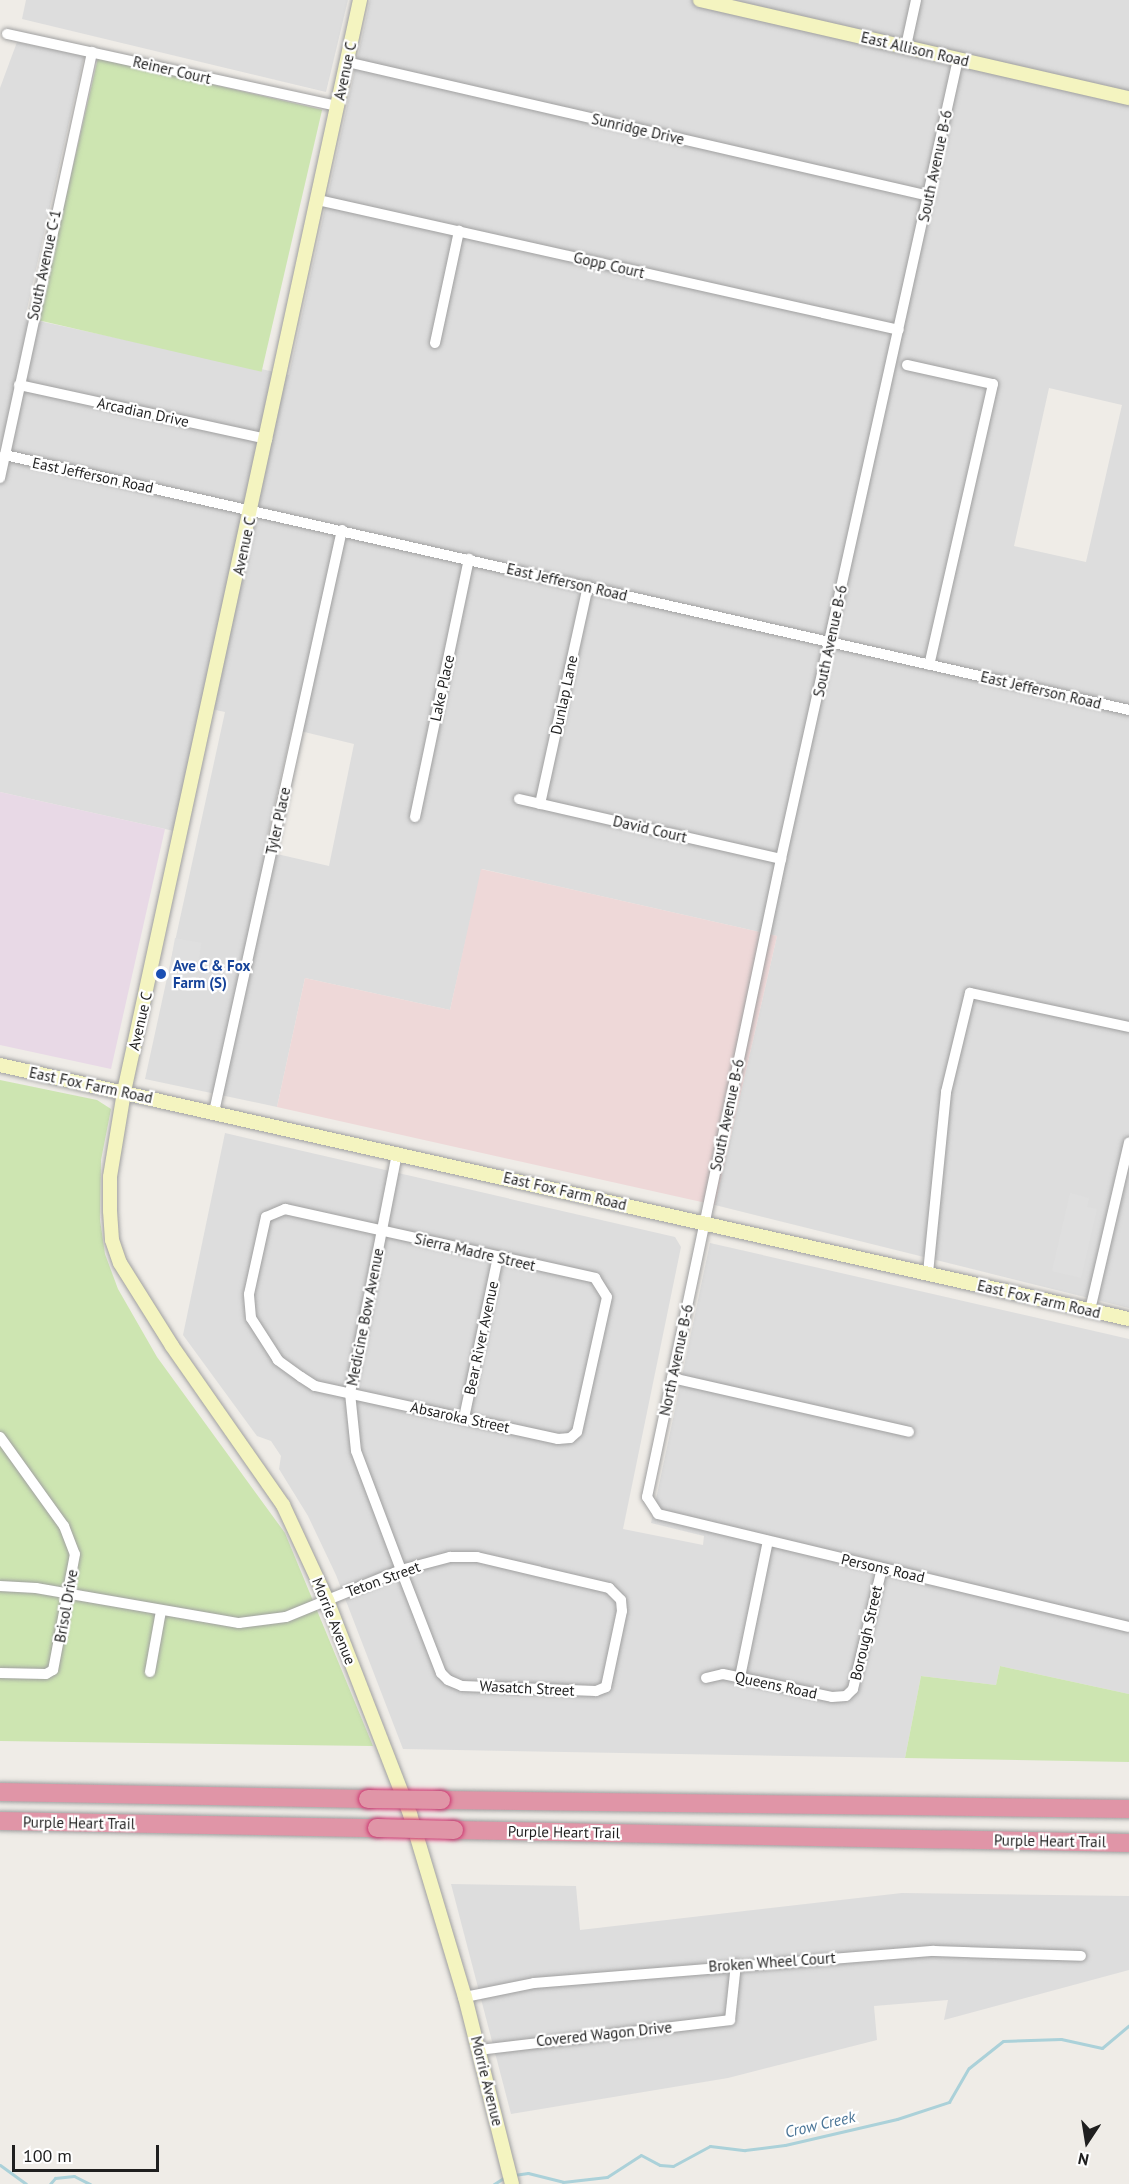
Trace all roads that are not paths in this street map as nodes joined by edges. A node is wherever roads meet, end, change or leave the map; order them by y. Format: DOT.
graph roads {
  1 [pos="360,0"];
  2 [pos="700,0"];
  3 [pos="916,0"];
  4 [pos="7,34"];
  5 [pos="906,46"];
  6 [pos="92,52"];
  7 [pos="958,59"];
  8 [pos="347,62"];
  9 [pos="1129,98"];
  10 [pos="337,106"];
  11 [pos="929,196"];
  12 [pos="318,200"];
  13 [pos="459,231"];
  14 [pos="899,330"];
  15 [pos="435,343"];
  16 [pos="907,365"];
  17 [pos="19,385"];
  18 [pos="267,439"];
  19 [pos="5,455"];
  20 [pos="0,478"];
  21 [pos="252,509"];
  22 [pos="342,530"];
  23 [pos="469,559"];
  24 [pos="588,586"];
  25 [pos="831,642"];
  26 [pos="929,665"];
  27 [pos="1129,710"];
  28 [pos="519,799"];
  29 [pos="540,804"];
  30 [pos="415,817"];
  31 [pos="781,859"];
  32 [pos="1129,1027"];
  33 [pos="0,1065"];
  34 [pos="124,1092"];
  35 [pos="214,1112"];
  36 [pos="1129,1142"];
  37 [pos="397,1153"];
  38 [pos="285,1209"];
  39 [pos="705,1223"];
  40 [pos="381,1231"];
  41 [pos="498,1257"];
  42 [pos="928,1274"];
  43 [pos="1090,1310"];
  44 [pos="1129,1319"];
  45 [pos="672,1378"];
  46 [pos="350,1393"];
  47 [pos="464,1418"];
  48 [pos="909,1432"];
  49 [pos="0,1437"];
  50 [pos="570,1438"];
  51 [pos="647,1497"];
  52 [pos="768,1541"];
  53 [pos="882,1568"];
  54 [pos="400,1570"];
  55 [pos="0,1586"];
  56 [pos="69,1594"];
  57 [pos="327,1600"];
  58 [pos="161,1611"];
  59 [pos="1129,1627"];
  60 [pos="150,1672"];
  61 [pos="0,1673"];
  62 [pos="740,1677"];
  63 [pos="706,1678"];
  64 [pos="448,1680"];
  65 [pos="606,1687"];
  66 [pos="846,1696"];
  67 [pos="0,1792"];
  68 [pos="1129,1809"];
  69 [pos="0,1821"];
  70 [pos="1129,1843"];
  71 [pos="1081,1956"];
  72 [pos="736,1964"];
  73 [pos="465,1997"];
  74 [pos="479,2050"];
  75 [pos="511,2178"];
  1 -- 8 [label="main road, Avenue C"];
  2 -- 5 [label="main road, East Allison Road"];
  3 -- 5 [label="street"];
  4 -- 6 [label="street, Reiner Court"];
  5 -- 7 [label="main road, East Allison Road"];
  6 -- 10 [label="street, Reiner Court"];
  6 -- 17 [label="street, South Avenue C-1"];
  7 -- 9 [label="main road, East Allison Road"];
  7 -- 11 [label="street, South Avenue B-6"];
  8 -- 10 [label="main road, Avenue C"];
  8 -- 11 [label="street, Sunridge Drive"];
  10 -- 12 [label="main road, Avenue C"];
  11 -- 14 [label="street, South Avenue B-6"];
  12 -- 13 [label="street, Gopp Court"];
  12 -- 18 [label="main road, Avenue C"];
  13 -- 14 [label="street, Gopp Court"];
  13 -- 15 [label="street"];
  14 -- 25 [label="street, South Avenue B-6"];
  16 -- 26 [label="street"];
  17 -- 18 [label="street, Arcadian Drive"];
  17 -- 19 [label="street, South Avenue C-1"];
  18 -- 21 [label="main road, Avenue C"];
  19 -- 20 [label="street, South Avenue C-1"];
  19 -- 21 [label="street, East Jefferson Road"];
  21 -- 22 [label="street, East Jefferson Road"];
  21 -- 34 [label="main road, Avenue C"];
  22 -- 23 [label="street, East Jefferson Road"];
  22 -- 35 [label="street, Tyler Place"];
  23 -- 24 [label="street, East Jefferson Road"];
  23 -- 30 [label="street, Lake Place"];
  24 -- 25 [label="street, East Jefferson Road"];
  24 -- 29 [label="street, Dunlap Lane"];
  25 -- 26 [label="street, East Jefferson Road"];
  25 -- 31 [label="street, South Avenue B-6"];
  26 -- 27 [label="street, East Jefferson Road"];
  28 -- 29 [label="street, David Court"];
  29 -- 31 [label="street, David Court"];
  31 -- 39 [label="street, South Avenue B-6"];
  32 -- 42 [label="street"];
  33 -- 34 [label="main road, East Fox Farm Road"];
  34 -- 35 [label="main road, East Fox Farm Road"];
  34 -- 57 [label="main road, Morrie Avenue"];
  35 -- 37 [label="main road, East Fox Farm Road"];
  36 -- 43 [label="street"];
  37 -- 39 [label="main road, East Fox Farm Road"];
  37 -- 40 [label="street, Medicine Bow Avenue"];
  38 -- 40 [label="street, Sierra Madre Street"];
  38 -- 46 [label="street, Absaroka Street"];
  39 -- 42 [label="main road, East Fox Farm Road"];
  39 -- 45 [label="street, North Avenue B-6"];
  40 -- 41 [label="street, Sierra Madre Street"];
  40 -- 46 [label="street, Medicine Bow Avenue"];
  41 -- 47 [label="street, Bear River Avenue"];
  41 -- 50 [label="street, Sierra Madre Street"];
  42 -- 43 [label="main road, East Fox Farm Road"];
  43 -- 44 [label="main road, East Fox Farm Road"];
  45 -- 48 [label="street"];
  45 -- 51 [label="street, North Avenue B-6"];
  46 -- 47 [label="street, Absaroka Street"];
  46 -- 54 [label="street, Medicine Bow Avenue"];
  47 -- 50 [label="street, Absaroka Street"];
  49 -- 56 [label="street, Brisol Drive"];
  51 -- 52 [label="street, Persons Road"];
  52 -- 53 [label="street, Persons Road"];
  52 -- 62 [label="street"];
  53 -- 59 [label="street, Persons Road"];
  53 -- 66 [label="street, Borough Street"];
  54 -- 57 [label="street, Teton Street"];
  54 -- 64 [label="street, Medicine Bow Avenue"];
  54 -- 65 [label="street, Teton Street"];
  55 -- 56 [label="street, Teton Street"];
  56 -- 58 [label="street, Teton Street"];
  56 -- 61 [label="street, Brisol Drive"];
  57 -- 58 [label="street, Teton Street"];
  57 -- 73 [label="main road, Morrie Avenue"];
  58 -- 60 [label="street"];
  62 -- 63 [label="street, Queens Road"];
  62 -- 66 [label="street, Queens Road"];
  64 -- 65 [label="street, Wasatch Street"];
  67 -- 68 [label="highway, Purple Heart Trail, bridge"];
  69 -- 70 [label="highway, Purple Heart Trail, bridge"];
  71 -- 72 [label="street, Broken Wheel Court"];
  72 -- 73 [label="street, Broken Wheel Court"];
  72 -- 74 [label="street, Covered Wagon Drive"];
  73 -- 74 [label="main road, Morrie Avenue"];
  74 -- 75 [label="main road, Morrie Avenue"];
}
